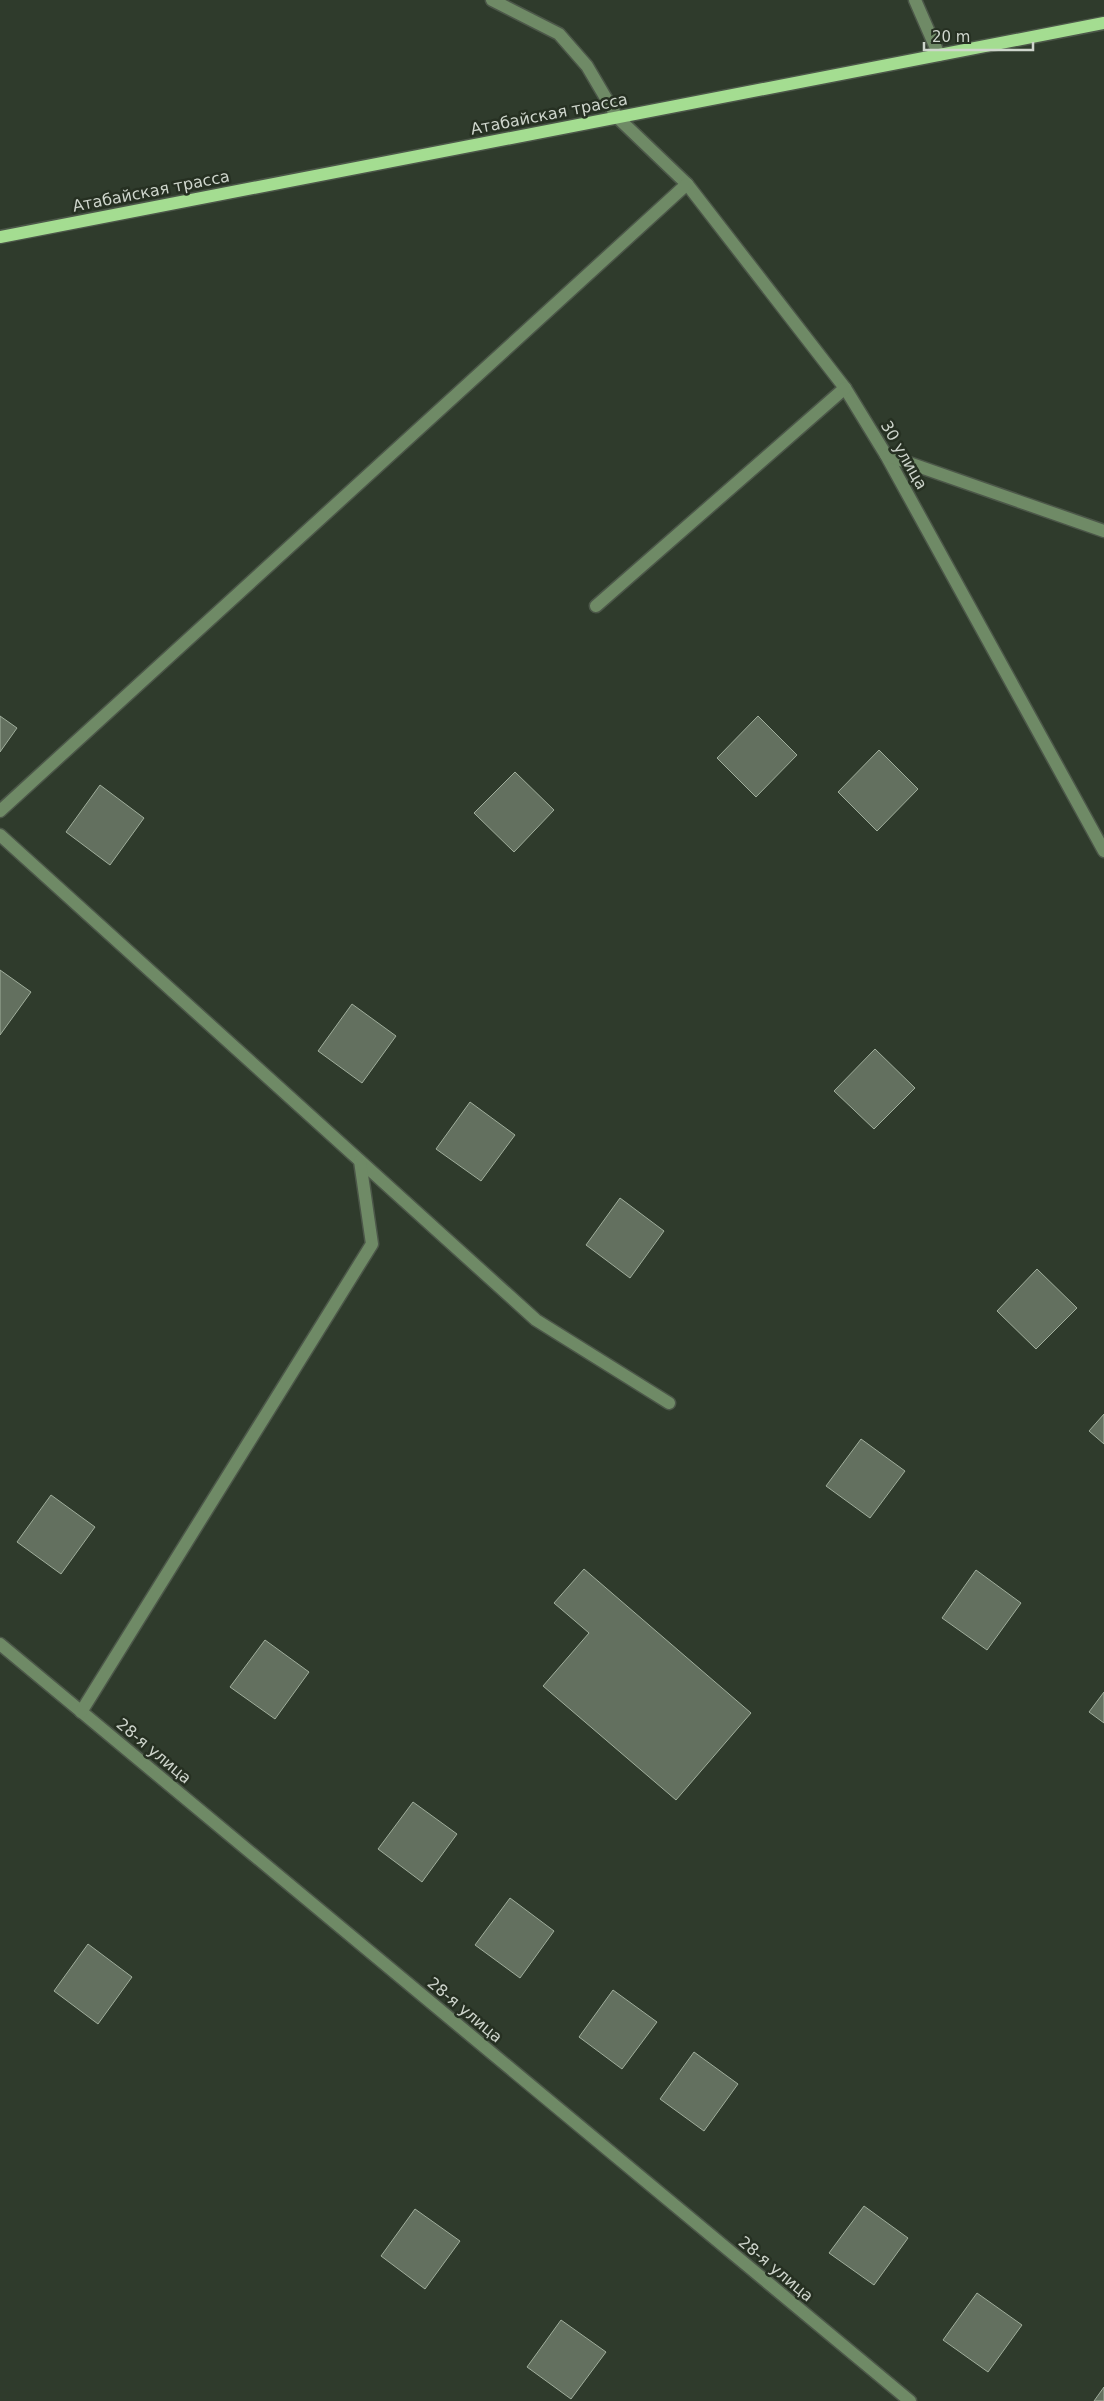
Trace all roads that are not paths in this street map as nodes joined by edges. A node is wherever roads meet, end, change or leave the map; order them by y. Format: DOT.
graph roads {
  1 [pos="492,0"];
  2 [pos="915,0"];
  3 [pos="1104,23"];
  4 [pos="939,55"];
  5 [pos="617,117"];
  6 [pos="687,184"];
  7 [pos="0,237"];
  8 [pos="845,388"];
  9 [pos="886,454"];
  10 [pos="1104,531"];
  11 [pos="596,606"];
  12 [pos="0,811"];
  13 [pos="0,836"];
  14 [pos="1104,851"];
  15 [pos="360,1161"];
  16 [pos="668,1403"];
  17 [pos="0,1644"];
  18 [pos="81,1712"];
  19 [pos="910,2401"];
  1 -- 5 [label="street, 30 улица"];
  2 -- 4 [label="street"];
  3 -- 4 [label="main road, Атабайская трасса"];
  4 -- 5 [label="main road, Атабайская трасса"];
  5 -- 6 [label="street, 30 улица"];
  5 -- 7 [label="main road, Атабайская трасса"];
  6 -- 8 [label="street, 30 улица"];
  6 -- 12 [label="street"];
  8 -- 9 [label="street, 30 улица"];
  8 -- 11 [label="street"];
  9 -- 10 [label="street"];
  9 -- 14 [label="street, 30 улица"];
  13 -- 15 [label="street"];
  15 -- 16 [label="street"];
  15 -- 18 [label="street"];
  17 -- 18 [label="street, 28-я улица"];
  18 -- 19 [label="street, 28-я улица"];
}
